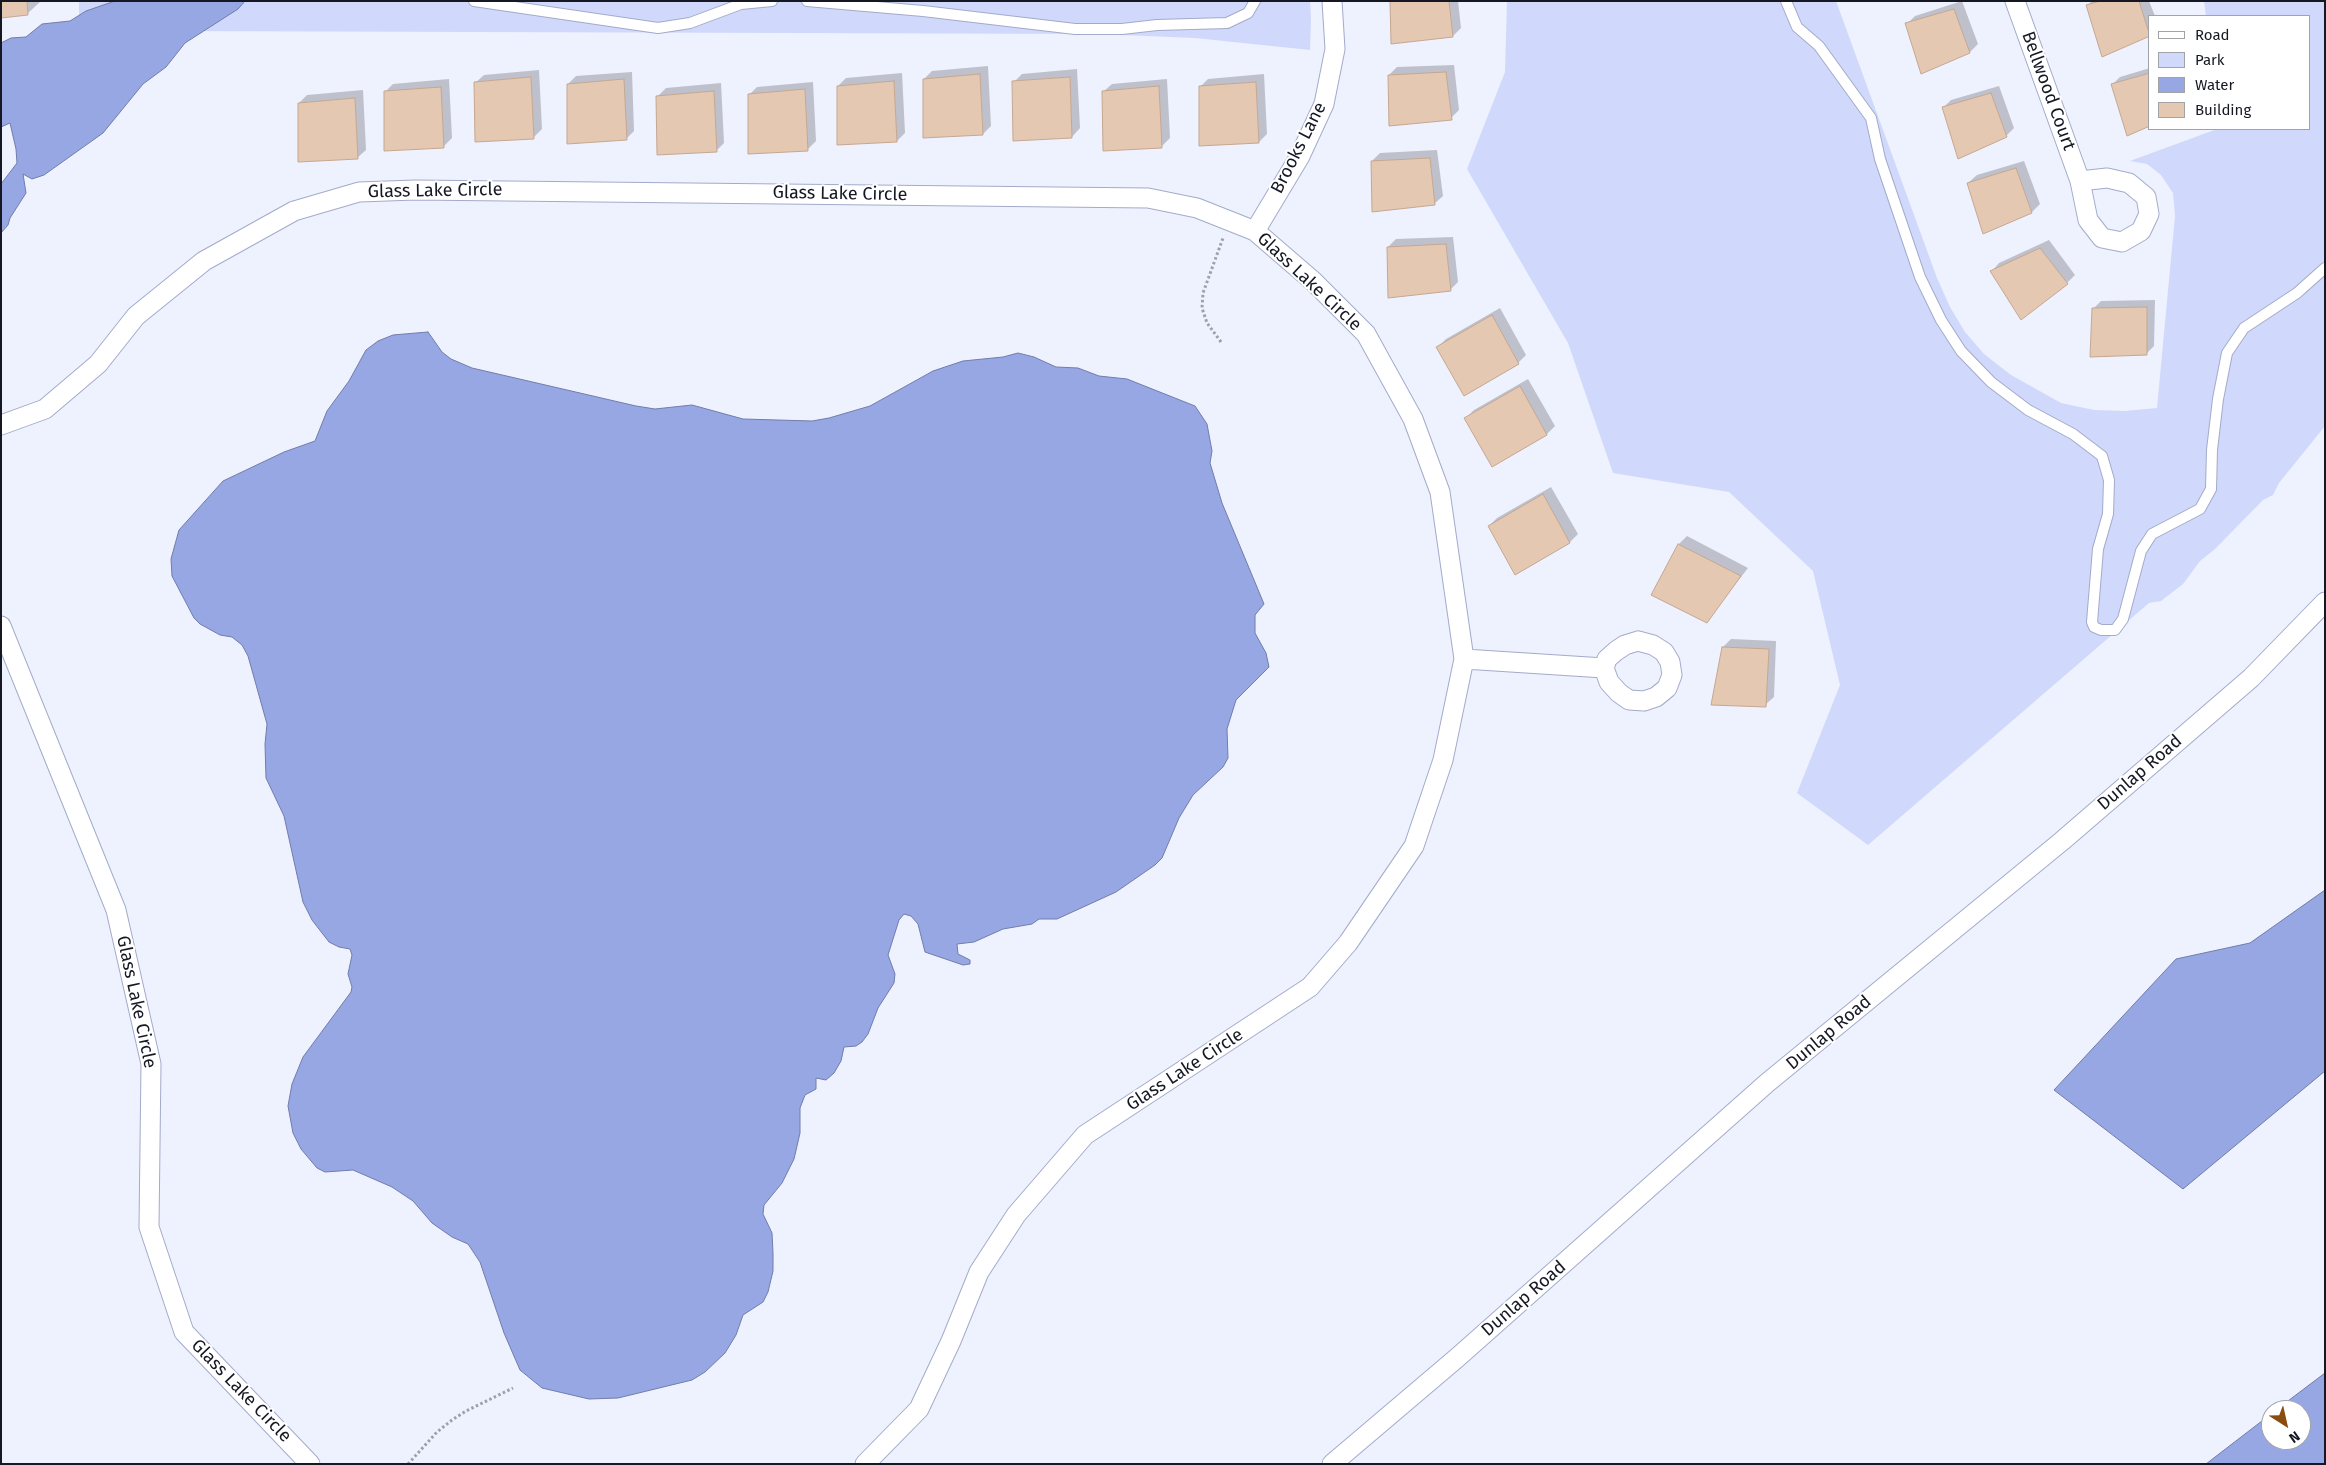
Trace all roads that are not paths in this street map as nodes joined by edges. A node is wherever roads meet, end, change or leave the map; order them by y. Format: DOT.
graph roads {
  1 [pos="474,1"];
  2 [pos="772,1"];
  3 [pos="806,1"];
  4 [pos="1255,1"];
  5 [pos="1332,1"];
  6 [pos="1786,1"];
  7 [pos="2015,1"];
  8 [pos="2080,181"];
  9 [pos="1255,232"];
  10 [pos="2325,268"];
  11 [pos="1,425"];
  12 [pos="2325,602"];
  13 [pos="1,626"];
  14 [pos="1464,659"];
  15 [pos="1604,668"];
  16 [pos="310,1464"];
  17 [pos="865,1464"];
  18 [pos="1332,1464"];
  1 -- 2 [label="lane"];
  3 -- 4 [label="lane"];
  5 -- 9 [label="street, Brooks Lane"];
  6 -- 10 [label="lane"];
  7 -- 8 [label="street, Bellwood Court"];
  9 -- 11 [label="street, Glass Lake Circle"];
  9 -- 14 [label="street, Glass Lake Circle"];
  12 -- 18 [label="street, Dunlap Road"];
  13 -- 16 [label="street, Glass Lake Circle"];
  14 -- 15 [label="street"];
  14 -- 17 [label="street, Glass Lake Circle"];
}
